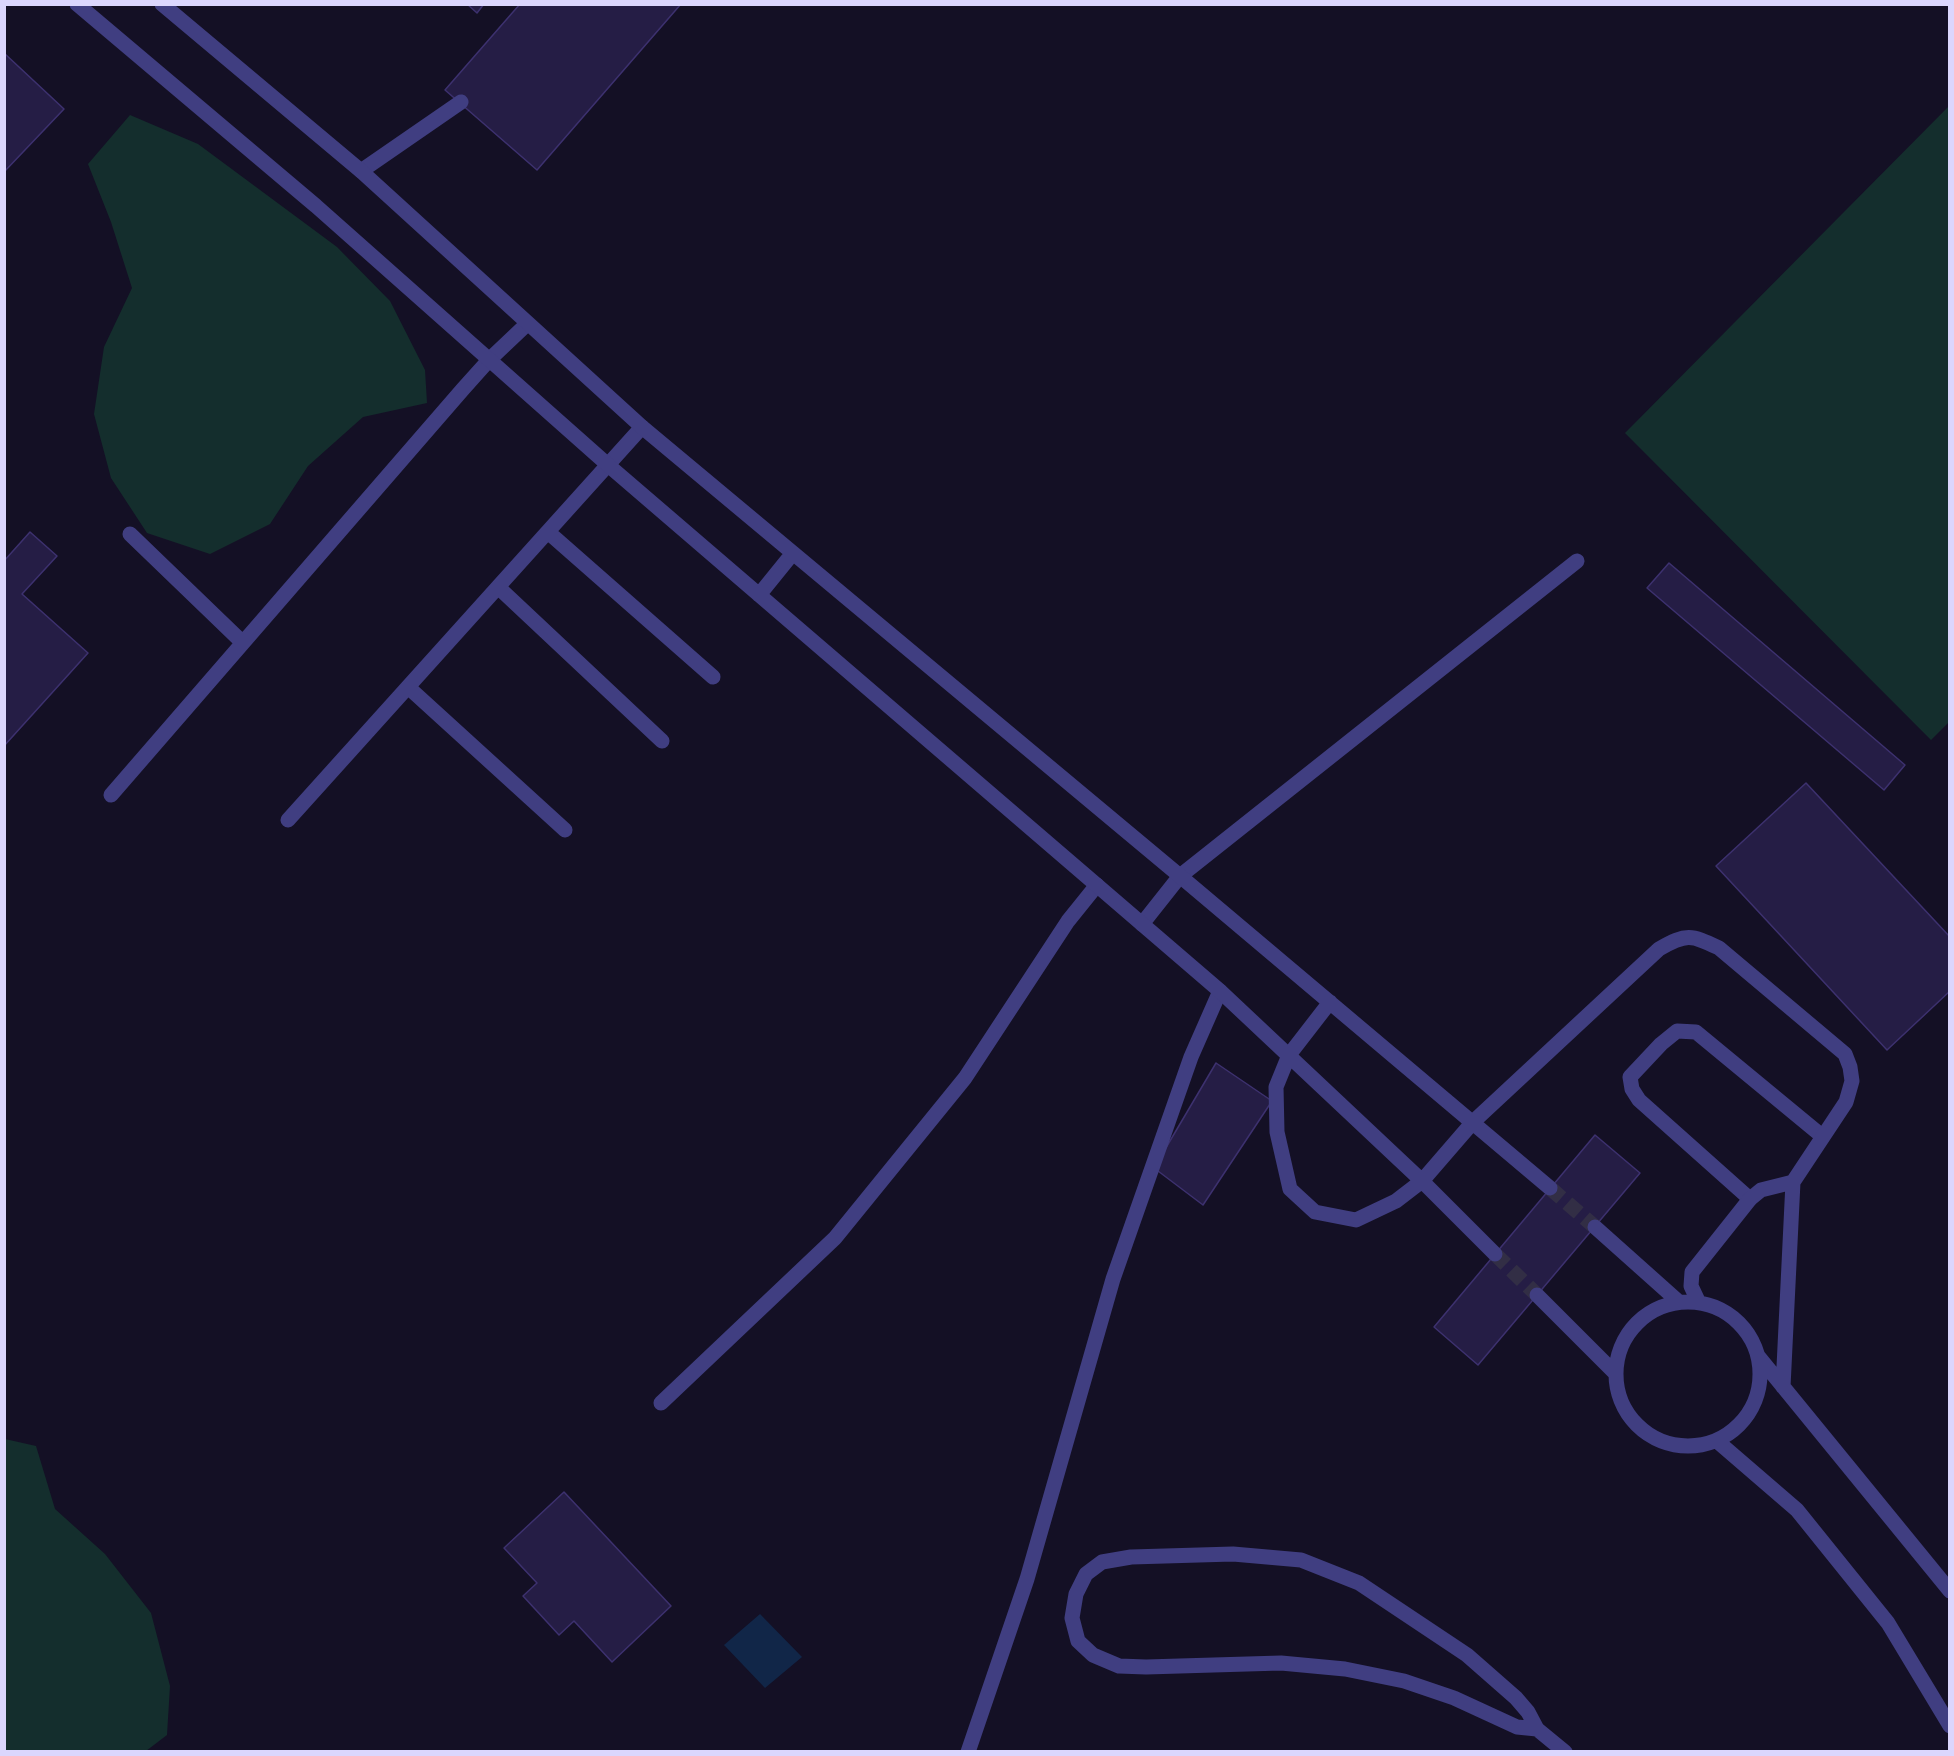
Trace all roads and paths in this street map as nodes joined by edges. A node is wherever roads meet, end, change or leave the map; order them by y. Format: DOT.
graph roads {
  1 [pos="77,4"];
  2 [pos="162,4"];
  3 [pos="461,102"];
  4 [pos="361,171"];
  5 [pos="527,324"];
  6 [pos="489,360"];
  7 [pos="642,427"];
  8 [pos="608,465"];
  9 [pos="548,532"];
  10 [pos="130,534"];
  11 [pos="792,553"];
  12 [pos="1577,561"];
  13 [pos="498,587"];
  14 [pos="759,595"];
  15 [pos="242,642"];
  16 [pos="713,677"];
  17 [pos="408,687"];
  18 [pos="662,741"];
  19 [pos="111,795"];
  20 [pos="288,820"];
  21 [pos="565,830"];
  22 [pos="1180,876"];
  23 [pos="1097,885"];
  24 [pos="1142,924"];
  25 [pos="1220,991"];
  26 [pos="1330,1002"];
  27 [pos="1289,1055"];
  28 [pos="1473,1122"];
  29 [pos="1822,1136"];
  30 [pos="1422,1181"];
  31 [pos="1792,1182"];
  32 [pos="1550,1188"];
  33 [pos="1750,1199"];
  34 [pos="1595,1227"];
  35 [pos="1495,1254"];
  36 [pos="1537,1295"];
  37 [pos="1679,1302"];
  38 [pos="1699,1303"];
  39 [pos="1757,1355"];
  40 [pos="1615,1373"];
  41 [pos="1783,1388"];
  42 [pos="661,1403"];
  43 [pos="1717,1441"];
  44 [pos="1950,1591"];
  45 [pos="1950,1726"];
  46 [pos="1537,1730"];
  47 [pos="968,1752"];
  48 [pos="1565,1752"];
  1 -- 6 [label="street"];
  2 -- 4 [label="street"];
  3 -- 4 [label="street"];
  4 -- 5 [label="street"];
  5 -- 6 [label="street"];
  5 -- 7 [label="street"];
  6 -- 8 [label="street"];
  6 -- 15 [label="street"];
  7 -- 8 [label="street"];
  7 -- 11 [label="street"];
  8 -- 9 [label="street"];
  8 -- 14 [label="street"];
  9 -- 13 [label="street"];
  9 -- 16 [label="street"];
  10 -- 15 [label="street"];
  11 -- 14 [label="street"];
  11 -- 22 [label="street"];
  12 -- 22 [label="street"];
  13 -- 17 [label="street"];
  13 -- 18 [label="street"];
  14 -- 23 [label="street"];
  15 -- 19 [label="street"];
  17 -- 20 [label="street"];
  17 -- 21 [label="street"];
  22 -- 24 [label="street"];
  22 -- 26 [label="street"];
  23 -- 24 [label="street"];
  23 -- 42 [label="street"];
  24 -- 25 [label="street"];
  25 -- 27 [label="street"];
  25 -- 47 [label="street"];
  26 -- 27 [label="street"];
  26 -- 28 [label="street"];
  27 -- 30 [label="street"];
  27 -- 30 [label="street"];
  28 -- 29 [label="street"];
  28 -- 30 [label="street"];
  28 -- 32 [label="street"];
  29 -- 31 [label="street"];
  29 -- 33 [label="street"];
  30 -- 35 [label="street"];
  31 -- 33 [label="street"];
  31 -- 41 [label="street"];
  33 -- 38 [label="street"];
  34 -- 37 [label="street"];
  36 -- 40 [label="street"];
  37 -- 38 [label="street"];
  37 -- 40 [label="street"];
  38 -- 39 [label="street"];
  39 -- 41 [label="street"];
  39 -- 43 [label="street"];
  40 -- 43 [label="street"];
  41 -- 44 [label="street"];
  43 -- 45 [label="street"];
  46 -- 46 [label="street"];
  46 -- 48 [label="street"];
}
